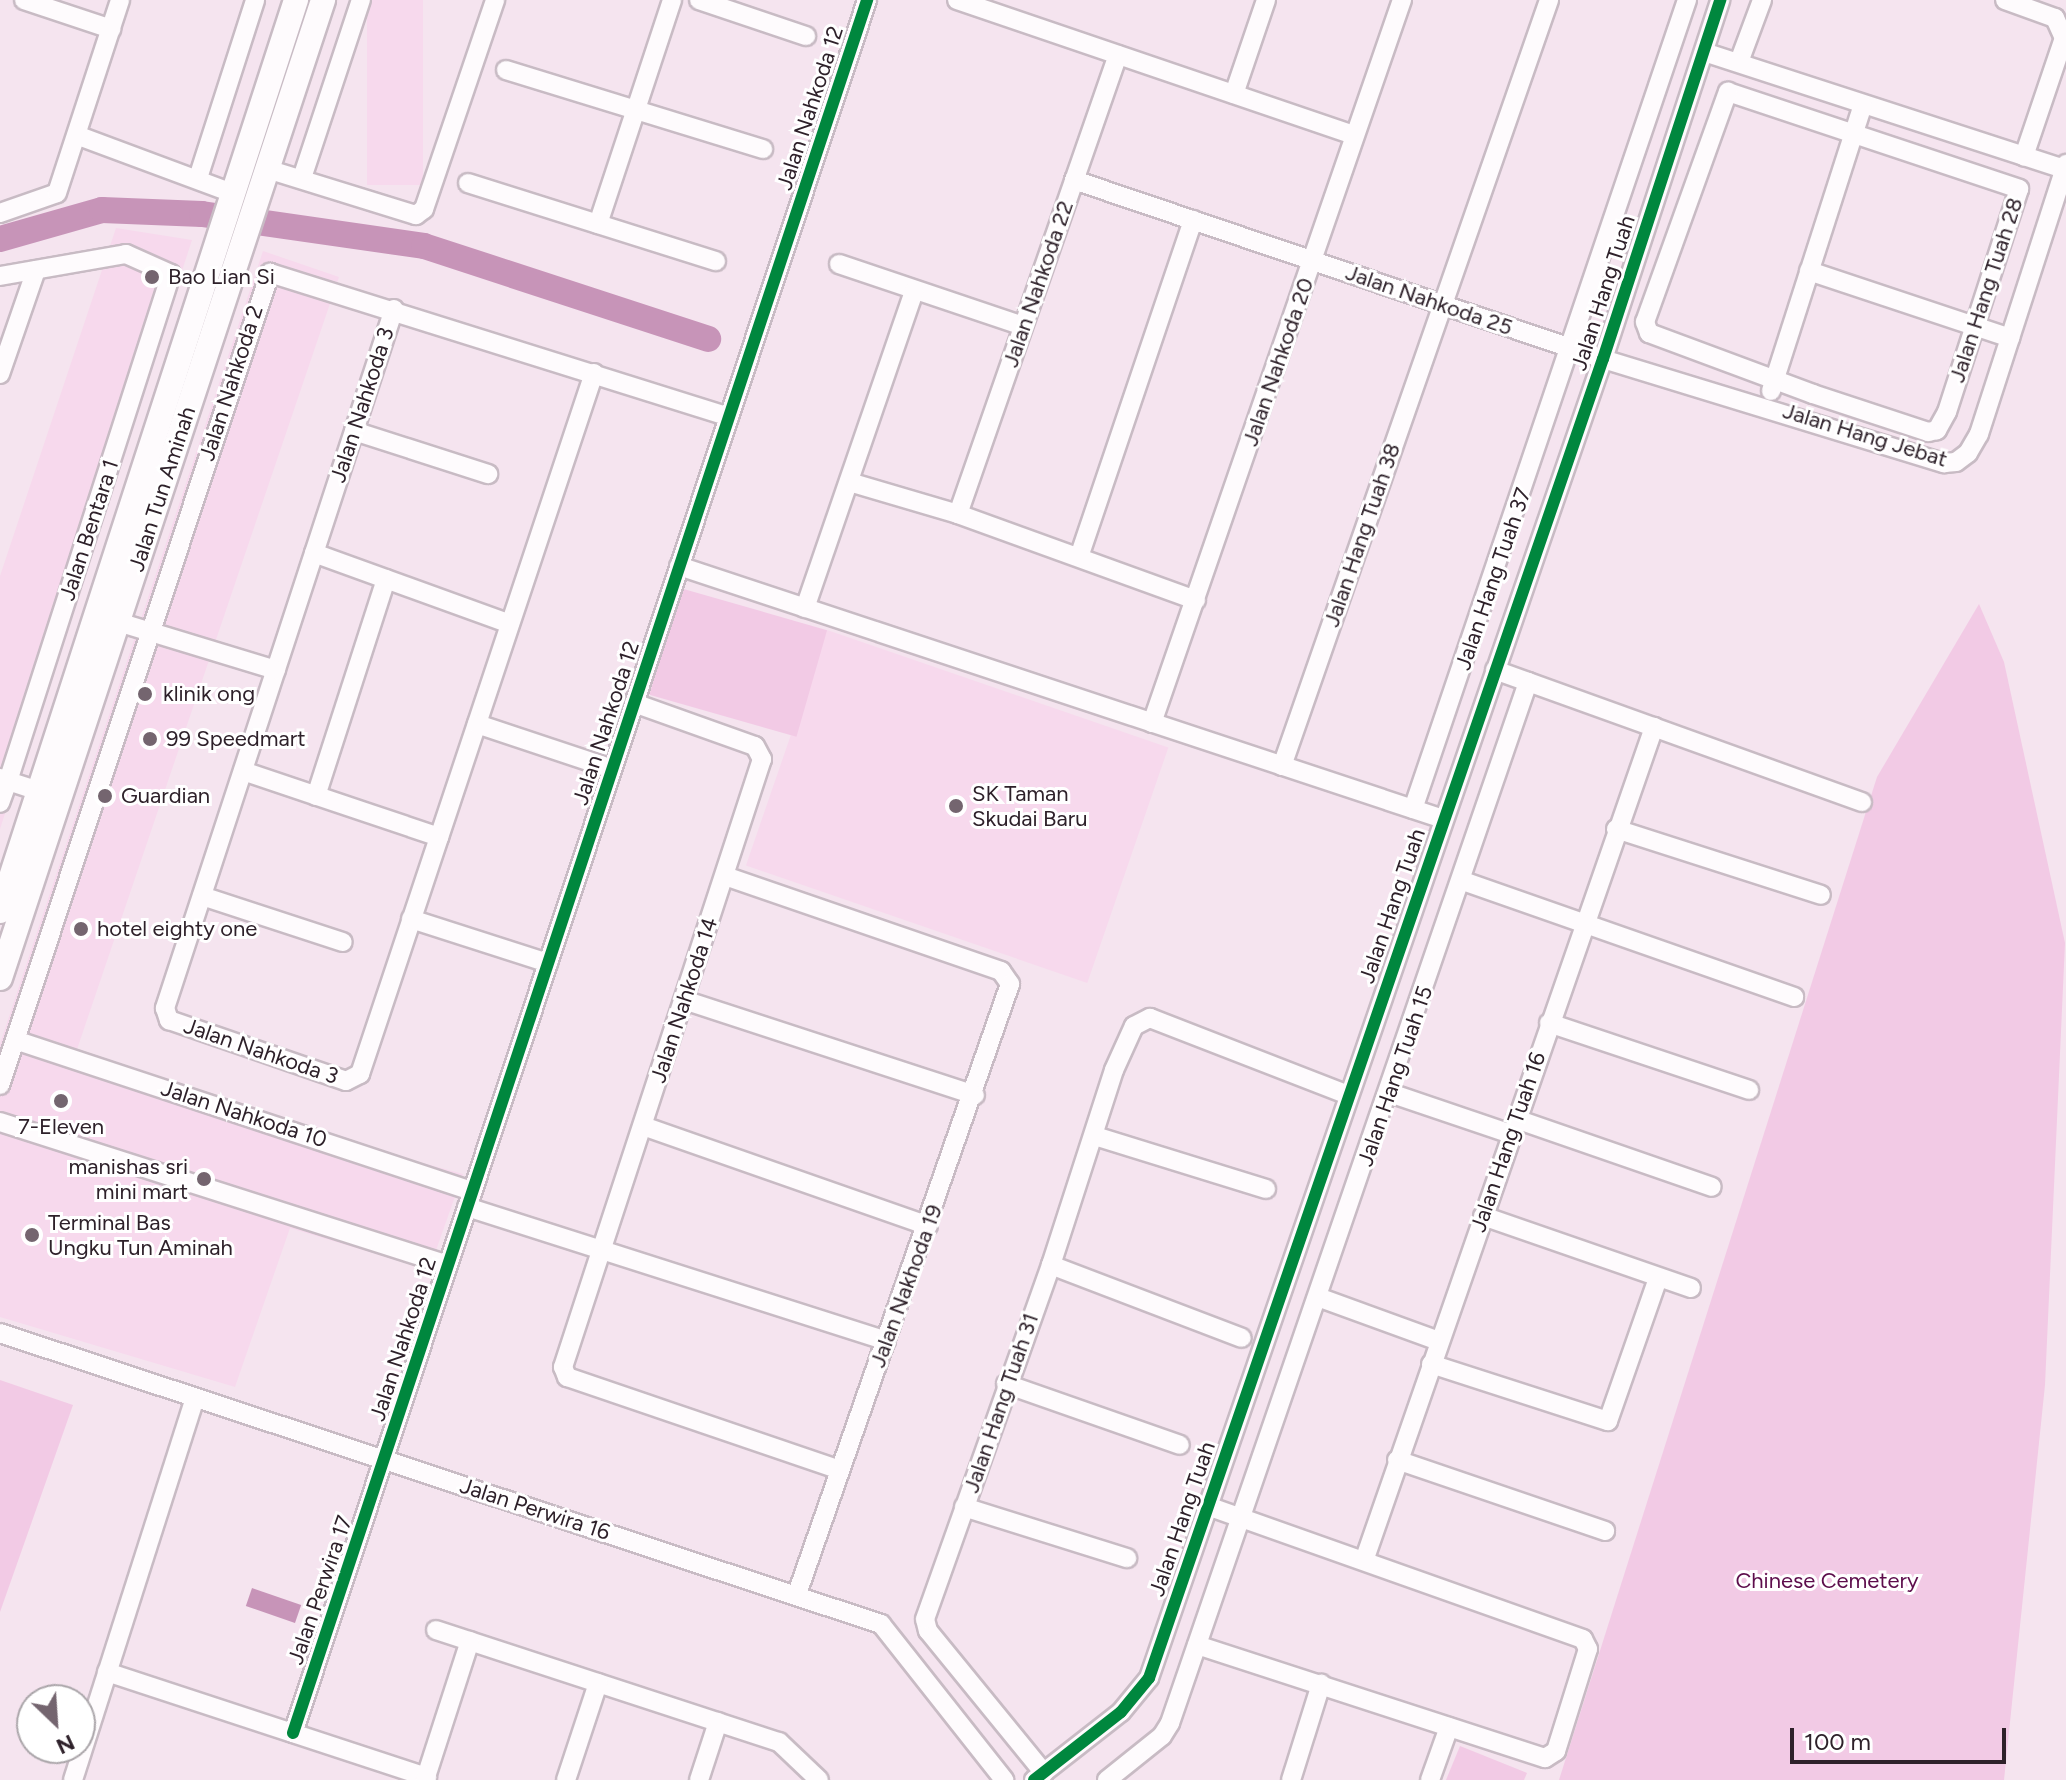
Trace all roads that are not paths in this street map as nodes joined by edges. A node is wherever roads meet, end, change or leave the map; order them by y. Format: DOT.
graph roads {
  1 [pos="24,0"];
  2 [pos="120,0"];
  3 [pos="255,0"];
  4 [pos="296,0"];
  5 [pos="323,0"];
  6 [pos="361,0"];
  7 [pos="495,0"];
  8 [pos="672,0"];
  9 [pos="699,0"];
  10 [pos="867,0"];
  11 [pos="957,0"];
  12 [pos="1266,0"];
  13 [pos="1402,0"];
  14 [pos="1549,0"];
  15 [pos="1687,0"];
  16 [pos="1720,0"];
  17 [pos="1762,0"];
  18 [pos="2005,0"];
  19 [pos="1009,8"];
  20 [pos="111,29"];
  21 [pos="806,36"];
  22 [pos="1704,52"];
  23 [pos="1118,55"];
  24 [pos="1739,62"];
  25 [pos="506,70"];
  26 [pos="1234,94"];
  27 [pos="1863,105"];
  28 [pos="636,106"];
  29 [pos="1854,133"];
  30 [pos="1354,135"];
  31 [pos="79,136"];
  32 [pos="763,149"];
  33 [pos="2024,156"];
  34 [pos="2065,166"];
  35 [pos="267,169"];
  36 [pos="198,178"];
  37 [pos="302,178"];
  38 [pos="1074,180"];
  39 [pos="468,183"];
  40 [pos="242,196"];
  41 [pos="0,213"];
  42 [pos="1193,220"];
  43 [pos="598,224"];
  44 [pos="716,261"];
  45 [pos="1313,261"];
  46 [pos="839,264"];
  47 [pos="36,270"];
  48 [pos="222,270"];
  49 [pos="1809,271"];
  50 [pos="0,276"];
  51 [pos="914,291"];
  52 [pos="1442,304"];
  53 [pos="394,309"];
  54 [pos="1023,326"];
  55 [pos="1973,326"];
  56 [pos="2010,338"];
  57 [pos="1573,349"];
  58 [pos="1603,359"];
  59 [pos="594,373"];
  60 [pos="0,374"];
  61 [pos="1774,380"];
  62 [pos="1767,406"];
  63 [pos="729,417"];
  64 [pos="354,431"];
  65 [pos="488,474"];
  66 [pos="849,482"];
  67 [pos="958,514"];
  68 [pos="314,553"];
  69 [pos="1079,557"];
  70 [pos="679,566"];
  71 [pos="386,579"];
  72 [pos="1196,600"];
  73 [pos="805,608"];
  74 [pos="118,622"];
  75 [pos="510,624"];
  76 [pos="149,633"];
  77 [pos="276,670"];
  78 [pos="1495,670"];
  79 [pos="1528,682"];
  80 [pos="634,703"];
  81 [pos="1152,723"];
  82 [pos="477,724"];
  83 [pos="1654,727"];
  84 [pos="1282,766"];
  85 [pos="612,769"];
  86 [pos="243,771"];
  87 [pos="4,779"];
  88 [pos="38,791"];
  89 [pos="316,796"];
  90 [pos="1862,802"];
  91 [pos="0,803"];
  92 [pos="1413,809"];
  93 [pos="1443,819"];
  94 [pos="1616,829"];
  95 [pos="439,837"];
  96 [pos="725,876"];
  97 [pos="1463,881"];
  98 [pos="1821,895"];
  99 [pos="202,896"];
  100 [pos="0,911"];
  101 [pos="411,919"];
  102 [pos="1584,922"];
  103 [pos="343,942"];
  104 [pos="548,963"];
  105 [pos="0,978"];
  106 [pos="1794,997"];
  107 [pos="684,1000"];
  108 [pos="1549,1023"];
  109 [pos="15,1040"];
  110 [pos="0,1085"];
  111 [pos="1749,1090"];
  112 [pos="1390,1093"];
  113 [pos="975,1095"];
  114 [pos="1349,1095"];
  115 [pos="0,1122"];
  116 [pos="643,1126"];
  117 [pos="1513,1126"];
  118 [pos="1095,1136"];
  119 [pos="1712,1187"];
  120 [pos="1266,1189"];
  121 [pos="469,1199"];
  122 [pos="1483,1216"];
  123 [pos="928,1226"];
  124 [pos="601,1251"];
  125 [pos="447,1265"];
  126 [pos="1051,1265"];
  127 [pos="1658,1278"];
  128 [pos="1691,1288"];
  129 [pos="1318,1297"];
  130 [pos="0,1333"];
  131 [pos="1242,1338"];
  132 [pos="886,1341"];
  133 [pos="1439,1341"];
  134 [pos="1431,1364"];
  135 [pos="1006,1384"];
  136 [pos="195,1398"];
  137 [pos="1180,1445"];
  138 [pos="384,1459"];
  139 [pos="1397,1460"];
  140 [pos="840,1470"];
  141 [pos="1207,1506"];
  142 [pos="964,1507"];
  143 [pos="1239,1517"];
  144 [pos="1605,1531"];
  145 [pos="1127,1558"];
  146 [pos="1365,1558"];
  147 [pos="797,1594"];
  148 [pos="436,1630"];
  149 [pos="470,1641"];
  150 [pos="1197,1645"];
  151 [pos="107,1672"];
  152 [pos="598,1683"];
  153 [pos="1321,1684"];
  154 [pos="718,1722"];
  155 [pos="1449,1727"];
  156 [pos="293,1733"];
  157 [pos="1039,1776"];
  158 [pos="426,1778"];
  159 [pos="73,1780"];
  160 [pos="566,1780"];
  161 [pos="699,1780"];
  162 [pos="819,1780"];
  163 [pos="1004,1780"];
  164 [pos="1107,1780"];
  165 [pos="1291,1780"];
  166 [pos="1430,1780"];
  1 -- 20 [label="street"];
  2 -- 20 [label="street"];
  3 -- 36 [label="street"];
  4 -- 40 [label="main road, Jalan Tun Aminah"];
  5 -- 35 [label="main road, Jalan Tun Aminah"];
  6 -- 37 [label="street"];
  7 -- 37 [label="street"];
  8 -- 28 [label="street"];
  9 -- 21 [label="street"];
  10 -- 63 [label="street, Jalan Nahkoda 12"];
  11 -- 19 [label="street"];
  12 -- 26 [label="street"];
  13 -- 30 [label="street, Jalan Nahkoda 20"];
  14 -- 52 [label="street, Jalan Hang Tuah 38"];
  15 -- 57 [label="street, Jalan Hang Tuah 37"];
  16 -- 22 [label="street, Jalan Hang Tuah"];
  17 -- 24 [label="street"];
  18 -- 33 [label="street"];
  19 -- 23 [label="street"];
  20 -- 31 [label="street"];
  22 -- 24 [label="street"];
  22 -- 58 [label="street, Jalan Hang Tuah"];
  23 -- 26 [label="street"];
  23 -- 38 [label="street, Jalan Nahkoda 22"];
  24 -- 27 [label="street"];
  25 -- 28 [label="street"];
  26 -- 30 [label="street"];
  27 -- 29 [label="street"];
  27 -- 33 [label="street"];
  28 -- 32 [label="street"];
  28 -- 43 [label="street"];
  29 -- 49 [label="street"];
  29 -- 55 [label="street, Jalan Hang Tuah 28"];
  29 -- 61 [label="street, Jalan Hang Tuah 28"];
  30 -- 45 [label="street, Jalan Nahkoda 20"];
  31 -- 36 [label="street"];
  31 -- 41 [label="street"];
  33 -- 34 [label="street"];
  34 -- 56 [label="street, Jalan Hang Jebat"];
  35 -- 37 [label="street"];
  35 -- 40 [label="main road, Jalan Tun Aminah"];
  36 -- 40 [label="street"];
  38 -- 42 [label="street, Jalan Nahkoda 25"];
  38 -- 54 [label="street, Jalan Nahkoda 22"];
  39 -- 43 [label="street"];
  40 -- 48 [label="main road, Jalan Tun Aminah"];
  42 -- 45 [label="street, Jalan Nahkoda 25"];
  42 -- 69 [label="street"];
  43 -- 44 [label="street"];
  45 -- 52 [label="street, Jalan Nahkoda 25"];
  45 -- 72 [label="street, Jalan Nahkoda 20"];
  46 -- 51 [label="street"];
  47 -- 50 [label="street"];
  47 -- 60 [label="street"];
  47 -- 87 [label="street, Jalan Bentara 1"];
  48 -- 74 [label="main road, Jalan Tun Aminah"];
  48 -- 88 [label="main road, Jalan Tun Aminah"];
  49 -- 55 [label="street"];
  49 -- 61 [label="street"];
  51 -- 54 [label="street"];
  51 -- 66 [label="street"];
  52 -- 57 [label="street, Jalan Nahkoda 25"];
  52 -- 84 [label="street, Jalan Hang Tuah 38"];
  53 -- 59 [label="street, Jalan Nahkoda 2"];
  53 -- 64 [label="street, Jalan Nahkoda 3"];
  53 -- 76 [label="street, Jalan Nahkoda 2"];
  54 -- 67 [label="street, Jalan Nahkoda 22"];
  55 -- 56 [label="street"];
  55 -- 61 [label="street, Jalan Hang Tuah 28"];
  56 -- 62 [label="street, Jalan Hang Jebat"];
  57 -- 58 [label="street, Jalan Nahkoda 25"];
  57 -- 92 [label="street, Jalan Hang Tuah 37"];
  58 -- 62 [label="street, Jalan Hang Jebat"];
  58 -- 78 [label="street, Jalan Hang Tuah"];
  59 -- 63 [label="street, Jalan Nahkoda 2"];
  59 -- 75 [label="street, Jalan Nahkoda 3"];
  61 -- 62 [label="street"];
  63 -- 70 [label="street, Jalan Nahkoda 12"];
  64 -- 65 [label="street"];
  64 -- 68 [label="street, Jalan Nahkoda 3"];
  66 -- 67 [label="street"];
  66 -- 73 [label="street"];
  67 -- 69 [label="street"];
  68 -- 71 [label="street"];
  68 -- 77 [label="street, Jalan Nahkoda 3"];
  69 -- 72 [label="street"];
  70 -- 73 [label="street"];
  70 -- 80 [label="street, Jalan Nahkoda 12"];
  71 -- 75 [label="street"];
  71 -- 89 [label="street"];
  72 -- 81 [label="street, Jalan Nahkoda 20"];
  73 -- 81 [label="street"];
  74 -- 76 [label="street"];
  74 -- 105 [label="main road, Jalan Tun Aminah"];
  75 -- 82 [label="street, Jalan Nahkoda 3"];
  76 -- 77 [label="street"];
  76 -- 109 [label="street, Jalan Nahkoda 2"];
  77 -- 86 [label="street, Jalan Nahkoda 3"];
  78 -- 79 [label="street"];
  78 -- 93 [label="street, Jalan Hang Tuah"];
  79 -- 83 [label="street"];
  79 -- 97 [label="street, Jalan Hang Tuah 15"];
  80 -- 85 [label="street, Jalan Nahkoda 12"];
  80 -- 96 [label="street, Jalan Nahkoda 14"];
  81 -- 84 [label="street"];
  82 -- 85 [label="street"];
  82 -- 95 [label="street, Jalan Nahkoda 3"];
  83 -- 90 [label="street"];
  83 -- 94 [label="street, Jalan Hang Tuah 16"];
  84 -- 92 [label="street"];
  85 -- 104 [label="street, Jalan Nahkoda 12"];
  86 -- 89 [label="street"];
  86 -- 99 [label="street, Jalan Nahkoda 3"];
  87 -- 88 [label="street"];
  87 -- 91 [label="street, Jalan Bentara 1"];
  88 -- 100 [label="main road, Jalan Tun Aminah"];
  89 -- 95 [label="street"];
  92 -- 93 [label="street"];
  93 -- 114 [label="street, Jalan Hang Tuah"];
  94 -- 98 [label="street"];
  94 -- 102 [label="street, Jalan Hang Tuah 16"];
  95 -- 101 [label="street, Jalan Nahkoda 3"];
  96 -- 107 [label="street, Jalan Nahkoda 14"];
  96 -- 113 [label="street, Jalan Nakhoda 19"];
  97 -- 102 [label="street"];
  97 -- 112 [label="street, Jalan Hang Tuah 15"];
  99 -- 101 [label="street, Jalan Nahkoda 3"];
  99 -- 103 [label="street"];
  101 -- 104 [label="street"];
  102 -- 106 [label="street"];
  102 -- 108 [label="street, Jalan Hang Tuah 16"];
  104 -- 121 [label="street, Jalan Nahkoda 12"];
  107 -- 113 [label="street"];
  107 -- 116 [label="street, Jalan Nahkoda 14"];
  108 -- 111 [label="street"];
  108 -- 117 [label="street, Jalan Hang Tuah 16"];
  109 -- 110 [label="street, Jalan Nahkoda 2"];
  109 -- 121 [label="street, Jalan Nahkoda 10"];
  112 -- 117 [label="street"];
  112 -- 129 [label="street, Jalan Hang Tuah 15"];
  113 -- 123 [label="street, Jalan Nakhoda 19"];
  114 -- 118 [label="street, Jalan Hang Tuah 31"];
  114 -- 141 [label="street, Jalan Hang Tuah"];
  115 -- 125 [label="street"];
  116 -- 123 [label="street"];
  116 -- 124 [label="street, Jalan Nahkoda 14"];
  117 -- 119 [label="street"];
  117 -- 122 [label="street, Jalan Hang Tuah 16"];
  118 -- 120 [label="street"];
  118 -- 126 [label="street, Jalan Hang Tuah 31"];
  121 -- 124 [label="street, Jalan Nahkoda 10"];
  121 -- 125 [label="street, Jalan Nahkoda 12"];
  122 -- 127 [label="street"];
  122 -- 133 [label="street, Jalan Hang Tuah 16"];
  123 -- 132 [label="street, Jalan Nakhoda 19"];
  124 -- 132 [label="street, Jalan Nahkoda 10"];
  124 -- 140 [label="street, Jalan Nahkoda 14"];
  125 -- 138 [label="street, Jalan Nahkoda 12"];
  126 -- 131 [label="street"];
  126 -- 135 [label="street, Jalan Hang Tuah 31"];
  127 -- 128 [label="street"];
  127 -- 134 [label="street"];
  129 -- 133 [label="street"];
  129 -- 143 [label="street, Jalan Hang Tuah 15"];
  130 -- 136 [label="street, Jalan Perwira 16"];
  132 -- 140 [label="street, Jalan Nakhoda 19"];
  133 -- 134 [label="street, Jalan Hang Tuah 16"];
  134 -- 139 [label="street, Jalan Hang Tuah 16"];
  135 -- 137 [label="street"];
  135 -- 142 [label="street, Jalan Hang Tuah 31"];
  136 -- 138 [label="street, Jalan Perwira 16"];
  136 -- 151 [label="street"];
  138 -- 147 [label="street, Jalan Perwira 16"];
  138 -- 156 [label="street, Jalan Perwira 17"];
  139 -- 144 [label="street"];
  139 -- 146 [label="street, Jalan Hang Tuah 16"];
  140 -- 147 [label="street, Jalan Nakhoda 19"];
  141 -- 143 [label="street"];
  141 -- 157 [label="street, Jalan Hang Tuah"];
  142 -- 145 [label="street"];
  142 -- 157 [label="street, Jalan Hang Tuah 31"];
  143 -- 146 [label="street"];
  143 -- 150 [label="street, Jalan Hang Tuah 15"];
  146 -- 155 [label="street"];
  147 -- 163 [label="street, Jalan Perwira 16"];
  148 -- 149 [label="street"];
  149 -- 152 [label="street"];
  149 -- 158 [label="street"];
  150 -- 153 [label="street"];
  150 -- 164 [label="street, Jalan Hang Tuah 15"];
  151 -- 156 [label="street"];
  151 -- 159 [label="street"];
  152 -- 154 [label="street"];
  152 -- 160 [label="street"];
  153 -- 155 [label="street"];
  153 -- 165 [label="street"];
  154 -- 161 [label="street"];
  154 -- 162 [label="street"];
  155 -- 166 [label="street"];
  156 -- 158 [label="street"];
}
